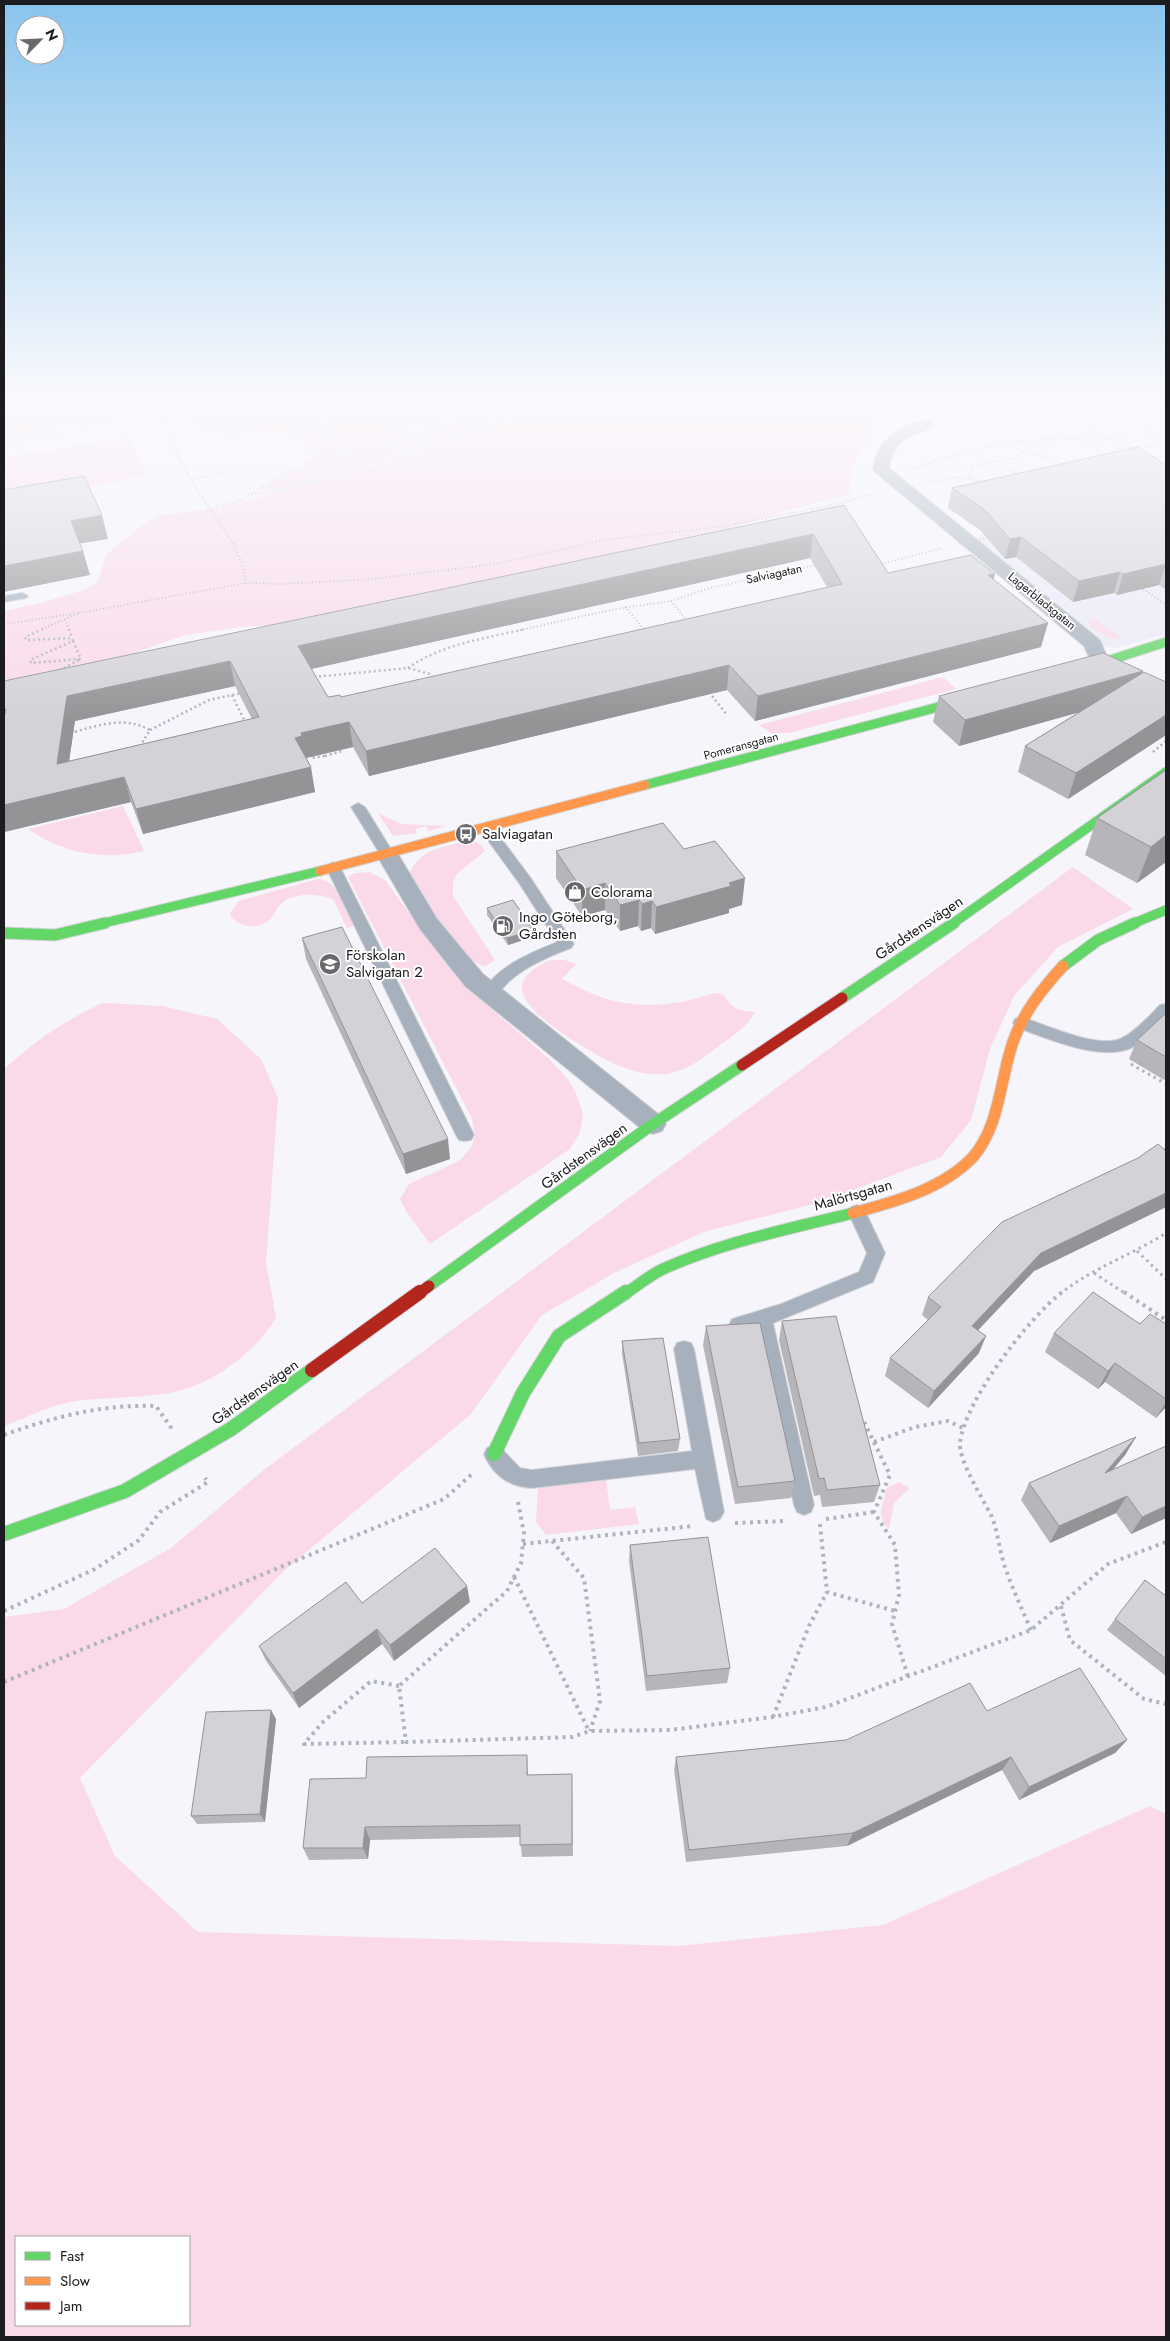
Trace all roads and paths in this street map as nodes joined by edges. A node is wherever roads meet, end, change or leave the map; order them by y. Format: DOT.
graph roads {
  1 [pos="207,505"];
  2 [pos="222,505"];
  3 [pos="831,505"];
  4 [pos="925,505"];
  5 [pos="209,508"];
  6 [pos="985,538"];
  7 [pos="959,544"];
  8 [pos="940,548"];
  9 [pos="824,564"];
  10 [pos="882,572"];
  11 [pos="246,583"];
  12 [pos="1143,588"];
  13 [pos="22,596"];
  14 [pos="4,599"];
  15 [pos="671,601"];
  16 [pos="1166,605"];
  17 [pos="625,607"];
  18 [pos="79,612"];
  19 [pos="65,619"];
  20 [pos="4,624"];
  21 [pos="692,627"];
  22 [pos="649,634"];
  23 [pos="73,640"];
  24 [pos="1166,642"];
  25 [pos="81,659"];
  26 [pos="1100,662"];
  27 [pos="408,668"];
  28 [pos="56,672"];
  29 [pos="1064,674"];
  30 [pos="312,678"];
  31 [pos="442,680"];
  32 [pos="434,681"];
  33 [pos="428,685"];
  34 [pos="704,686"];
  35 [pos="249,691"];
  36 [pos="986,694"];
  37 [pos="1166,694"];
  38 [pos="232,695"];
  39 [pos="727,714"];
  40 [pos="247,726"];
  41 [pos="150,730"];
  42 [pos="64,734"];
  43 [pos="338,744"];
  44 [pos="141,746"];
  45 [pos="148,747"];
  46 [pos="133,749"];
  47 [pos="322,752"];
  48 [pos="1166,772"];
  49 [pos="358,807"];
  50 [pos="486,828"];
  51 [pos="387,854"];
  52 [pos="333,867"];
  53 [pos="1166,910"];
  54 [pos="4,933"];
  55 [pos="490,992"];
  56 [pos="1166,1009"];
  57 [pos="1021,1023"];
  58 [pos="1110,1045"];
  59 [pos="1166,1084"];
  60 [pos="653,1124"];
  61 [pos="465,1135"];
  62 [pos="857,1212"];
  63 [pos="1166,1233"];
  64 [pos="1137,1251"];
  65 [pos="1094,1272"];
  66 [pos="1166,1279"];
  67 [pos="763,1319"];
  68 [pos="1166,1320"];
  69 [pos="739,1325"];
  70 [pos="684,1350"];
  71 [pos="862,1419"];
  72 [pos="966,1429"];
  73 [pos="4,1435"];
  74 [pos="874,1442"];
  75 [pos="190,1453"];
  76 [pos="494,1454"];
  77 [pos="704,1459"];
  78 [pos="517,1479"];
  79 [pos="804,1506"];
  80 [pos="874,1512"];
  81 [pos="714,1517"];
  82 [pos="791,1521"];
  83 [pos="4,1534"];
  84 [pos="552,1541"];
  85 [pos="1166,1542"];
  86 [pos="524,1544"];
  87 [pos="514,1577"];
  88 [pos="827,1592"];
  89 [pos="1061,1606"];
  90 [pos="4,1611"];
  91 [pos="895,1611"];
  92 [pos="1031,1630"];
  93 [pos="908,1676"];
  94 [pos="4,1682"];
  95 [pos="399,1686"];
  96 [pos="1166,1704"];
  97 [pos="772,1717"];
  98 [pos="590,1731"];
  99 [pos="406,1742"];
  1 -- 5 [label="path"];
  2 -- 5 [label="path"];
  3 -- 11 [label="path"];
  4 -- 26 [label="street, Lagerbladsgatan"];
  5 -- 11 [label="path"];
  6 -- 7 [label="path, bridge"];
  8 -- 10 [label="path"];
  9 -- 15 [label="path, Salviagatan"];
  11 -- 18 [label="path"];
  12 -- 16 [label="path"];
  13 -- 14 [label="lane"];
  15 -- 17 [label="path, Salviagatan"];
  15 -- 21 [label="path"];
  17 -- 22 [label="path"];
  17 -- 27 [label="path, Salviagatan"];
  18 -- 19 [label="path"];
  18 -- 20 [label="path"];
  19 -- 23 [label="path"];
  19 -- 23 [label="path"];
  23 -- 25 [label="path"];
  23 -- 25 [label="path"];
  24 -- 26 [label="street"];
  25 -- 28 [label="path"];
  26 -- 29 [label="street"];
  26 -- 37 [label="street"];
  27 -- 30 [label="path, Salviagatan"];
  27 -- 32 [label="path, Salviagatan"];
  31 -- 32 [label="path"];
  32 -- 33 [label="path"];
  34 -- 39 [label="path"];
  35 -- 38 [label="path"];
  36 -- 50 [label="street, Pomeransgatan"];
  38 -- 40 [label="path"];
  38 -- 41 [label="path"];
  41 -- 42 [label="path"];
  41 -- 44 [label="path"];
  43 -- 47 [label="path"];
  44 -- 45 [label="path"];
  44 -- 46 [label="path"];
  48 -- 60 [label="street, Gårdstensvägen"];
  49 -- 51 [label="lane"];
  50 -- 51 [label="street, Pomeransgatan"];
  50 -- 55 [label="lane"];
  51 -- 52 [label="street"];
  51 -- 55 [label="street"];
  52 -- 54 [label="street"];
  52 -- 61 [label="lane"];
  53 -- 57 [label="street, Malörtsgatan"];
  55 -- 60 [label="street"];
  56 -- 58 [label="lane"];
  57 -- 58 [label="lane"];
  57 -- 62 [label="street, Malörtsgatan"];
  58 -- 59 [label="path"];
  60 -- 75 [label="street, Gårdstensvägen"];
  62 -- 67 [label="lane"];
  62 -- 76 [label="street, Malörtsgatan"];
  63 -- 64 [label="path"];
  64 -- 65 [label="path"];
  64 -- 66 [label="path"];
  65 -- 68 [label="path"];
  65 -- 72 [label="path"];
  67 -- 69 [label="lane"];
  67 -- 79 [label="lane"];
  70 -- 77 [label="lane"];
  71 -- 74 [label="path"];
  72 -- 74 [label="path"];
  72 -- 92 [label="path"];
  73 -- 75 [label="path"];
  74 -- 80 [label="path"];
  75 -- 83 [label="street, Gårdstensvägen"];
  75 -- 90 [label="path"];
  76 -- 78 [label="lane"];
  76 -- 94 [label="path"];
  77 -- 78 [label="lane"];
  77 -- 81 [label="lane"];
  78 -- 86 [label="path"];
  80 -- 88 [label="path"];
  80 -- 91 [label="path"];
  81 -- 82 [label="path"];
  81 -- 84 [label="path"];
  84 -- 86 [label="path"];
  84 -- 98 [label="path"];
  85 -- 89 [label="path"];
  86 -- 87 [label="path"];
  87 -- 95 [label="path"];
  87 -- 98 [label="path"];
  88 -- 91 [label="path"];
  88 -- 97 [label="path"];
  89 -- 92 [label="path"];
  89 -- 96 [label="path"];
  91 -- 93 [label="path"];
  92 -- 93 [label="path"];
  93 -- 97 [label="path"];
  95 -- 99 [label="path"];
  95 -- 99 [label="path"];
  97 -- 98 [label="path"];
  98 -- 99 [label="path"];
}
